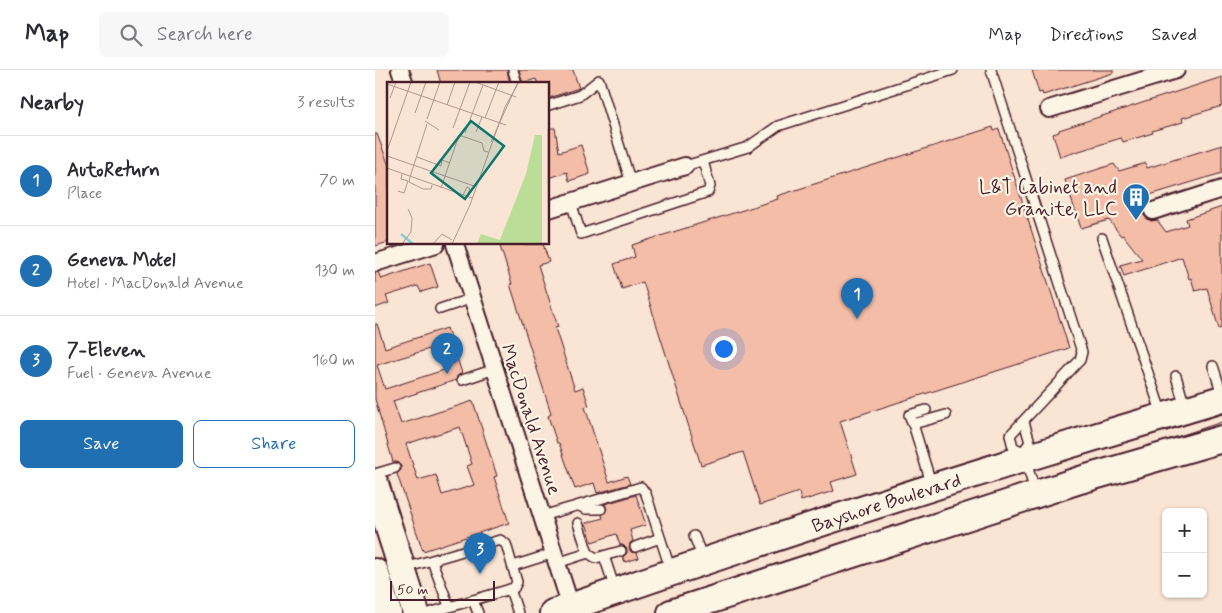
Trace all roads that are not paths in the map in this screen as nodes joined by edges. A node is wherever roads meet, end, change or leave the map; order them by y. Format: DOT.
graph roads {
  1 [pos="400,70"];
  2 [pos="953,70"];
  3 [pos="991,70"];
  4 [pos="1176,70"];
  5 [pos="404,82"];
  6 [pos="550,105"];
  7 [pos="1049,109"];
  8 [pos="703,161"];
  9 [pos="685,166"];
  10 [pos="631,183"];
  11 [pos="1222,189"];
  12 [pos="571,202"];
  13 [pos="550,209"];
  14 [pos="1153,210"];
  15 [pos="1102,238"];
  16 [pos="433,245"];
  17 [pos="455,245"];
  18 [pos="375,263"];
  19 [pos="473,298"];
  20 [pos="440,309"];
  21 [pos="1213,366"];
  22 [pos="495,369"];
  23 [pos="1175,376"];
  24 [pos="463,380"];
  25 [pos="1222,394"];
  26 [pos="1222,399"];
  27 [pos="926,410"];
  28 [pos="1175,413"];
  29 [pos="946,415"];
  30 [pos="1024,422"];
  31 [pos="913,424"];
  32 [pos="1222,439"];
  33 [pos="1024,456"];
  34 [pos="395,468"];
  35 [pos="375,474"];
  36 [pos="375,484"];
  37 [pos="933,488"];
  38 [pos="644,490"];
  39 [pos="1036,494"];
  40 [pos="637,497"];
  41 [pos="578,506"];
  42 [pos="601,509"];
  43 [pos="542,516"];
  44 [pos="578,523"];
  45 [pos="694,536"];
  46 [pos="660,538"];
  47 [pos="635,547"];
  48 [pos="621,551"];
  49 [pos="588,553"];
  50 [pos="604,556"];
  51 [pos="555,558"];
  52 [pos="433,561"];
  53 [pos="704,561"];
  54 [pos="513,566"];
  55 [pos="402,569"];
  56 [pos="375,572"];
  57 [pos="672,572"];
  58 [pos="509,589"];
  59 [pos="616,591"];
  60 [pos="473,600"];
  61 [pos="449,606"];
  62 [pos="562,610"];
  63 [pos="388,613"];
  64 [pos="416,613"];
  65 [pos="429,613"];
  66 [pos="478,613"];
  67 [pos="518,613"];
  68 [pos="671,613"];
  1 -- 5 [label="street"];
  2 -- 8 [label="lane"];
  3 -- 30 [label="lane"];
  4 -- 7 [label="street"];
  6 -- 10 [label="lane"];
  8 -- 9 [label="lane"];
  8 -- 12 [label="lane"];
  9 -- 10 [label="street"];
  10 -- 12 [label="street"];
  11 -- 14 [label="street"];
  12 -- 13 [label="street"];
  15 -- 28 [label="lane"];
  16 -- 18 [label="street"];
  17 -- 19 [label="street, MacDonald Avenue"];
  19 -- 20 [label="lane"];
  19 -- 22 [label="street, MacDonald Avenue"];
  21 -- 25 [label="lane"];
  22 -- 24 [label="lane"];
  22 -- 43 [label="street, MacDonald Avenue"];
  23 -- 28 [label="lane"];
  26 -- 28 [label="main road, Bayshore Boulevard"];
  27 -- 31 [label="lane"];
  28 -- 33 [label="main road, Bayshore Boulevard"];
  29 -- 31 [label="lane"];
  30 -- 33 [label="lane"];
  30 -- 33 [label="lane"];
  31 -- 37 [label="lane"];
  32 -- 39 [label="main road, Bayshore Boulevard"];
  33 -- 37 [label="main road, Bayshore Boulevard"];
  33 -- 39 [label="lane"];
  34 -- 35 [label="lane"];
  36 -- 55 [label="main road"];
  37 -- 53 [label="main road, Bayshore Boulevard"];
  38 -- 40 [label="lane"];
  38 -- 41 [label="lane"];
  38 -- 46 [label="lane"];
  39 -- 68 [label="main road, Bayshore Boulevard"];
  41 -- 42 [label="lane"];
  41 -- 43 [label="lane"];
  43 -- 51 [label="street, MacDonald Avenue"];
  44 -- 49 [label="lane"];
  45 -- 53 [label="lane"];
  46 -- 47 [label="lane"];
  46 -- 57 [label="lane"];
  48 -- 50 [label="lane"];
  49 -- 50 [label="lane"];
  49 -- 51 [label="lane"];
  50 -- 59 [label="lane"];
  51 -- 54 [label="lane"];
  51 -- 62 [label="street, MacDonald Avenue"];
  52 -- 54 [label="lane"];
  52 -- 55 [label="lane"];
  52 -- 61 [label="lane"];
  53 -- 57 [label="main road, Bayshore Boulevard"];
  54 -- 58 [label="lane"];
  55 -- 64 [label="main road"];
  56 -- 63 [label="main road"];
  57 -- 59 [label="main road, Bayshore Boulevard"];
  58 -- 60 [label="lane"];
  58 -- 67 [label="lane"];
  59 -- 62 [label="main road, Bayshore Boulevard"];
  60 -- 61 [label="lane"];
  60 -- 66 [label="lane"];
  61 -- 65 [label="lane"];
}
